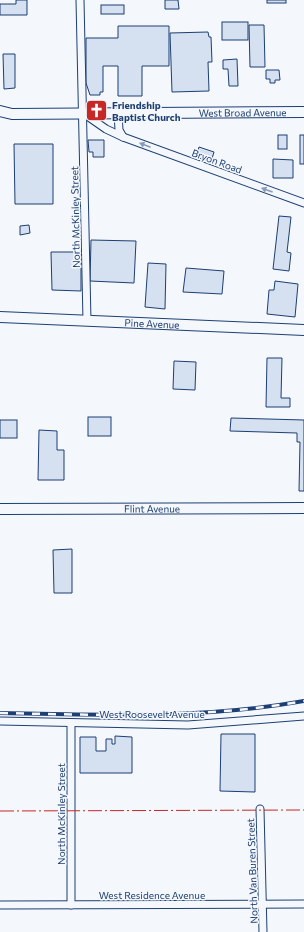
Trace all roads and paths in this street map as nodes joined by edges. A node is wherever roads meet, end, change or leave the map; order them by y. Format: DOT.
graph roads {
  1 [pos="80,0"];
  2 [pos="0,111"];
  3 [pos="304,112"];
  4 [pos="83,113"];
  5 [pos="118,113"];
  6 [pos="12,114"];
  7 [pos="0,117"];
  8 [pos="123,137"];
  9 [pos="304,203"];
  10 [pos="0,317"];
  11 [pos="87,321"];
  12 [pos="304,330"];
  13 [pos="304,508"];
  14 [pos="0,509"];
  15 [pos="304,716"];
  16 [pos="0,721"];
  17 [pos="71,723"];
  18 [pos="260,809"];
  19 [pos="263,904"];
  20 [pos="304,904"];
  21 [pos="0,905"];
  22 [pos="71,905"];
  23 [pos="263,932"];
  1 -- 4 [label="street, North McKinley Street"];
  2 -- 6 [label="main road, West Broad Avenue"];
  3 -- 5 [label="main road, West Broad Avenue"];
  4 -- 5 [label="main road, West Broad Avenue"];
  4 -- 6 [label="main road, West Broad Avenue"];
  4 -- 8 [label="street, Bryon Road"];
  4 -- 11 [label="street, North McKinley Street"];
  5 -- 8 [label="street"];
  6 -- 7 [label="main road, West Broad Avenue"];
  9 -- 8 [label="street, Bryon Road, one-way"];
  10 -- 11 [label="main road, Pine Avenue"];
  11 -- 12 [label="main road, Pine Avenue"];
  13 -- 14 [label="main road, Flint Avenue"];
  15 -- 17 [label="street, West Roosevelt Avenue"];
  16 -- 17 [label="street, West Roosevelt Avenue"];
  17 -- 22 [label="street, North McKinley Street"];
  18 -- 19 [label="street, North Van Buren Street"];
  19 -- 20 [label="street, West Residence Avenue"];
  19 -- 22 [label="street, West Residence Avenue"];
  19 -- 23 [label="street, North Van Buren Street"];
  21 -- 22 [label="street, West Residence Avenue"];
}
